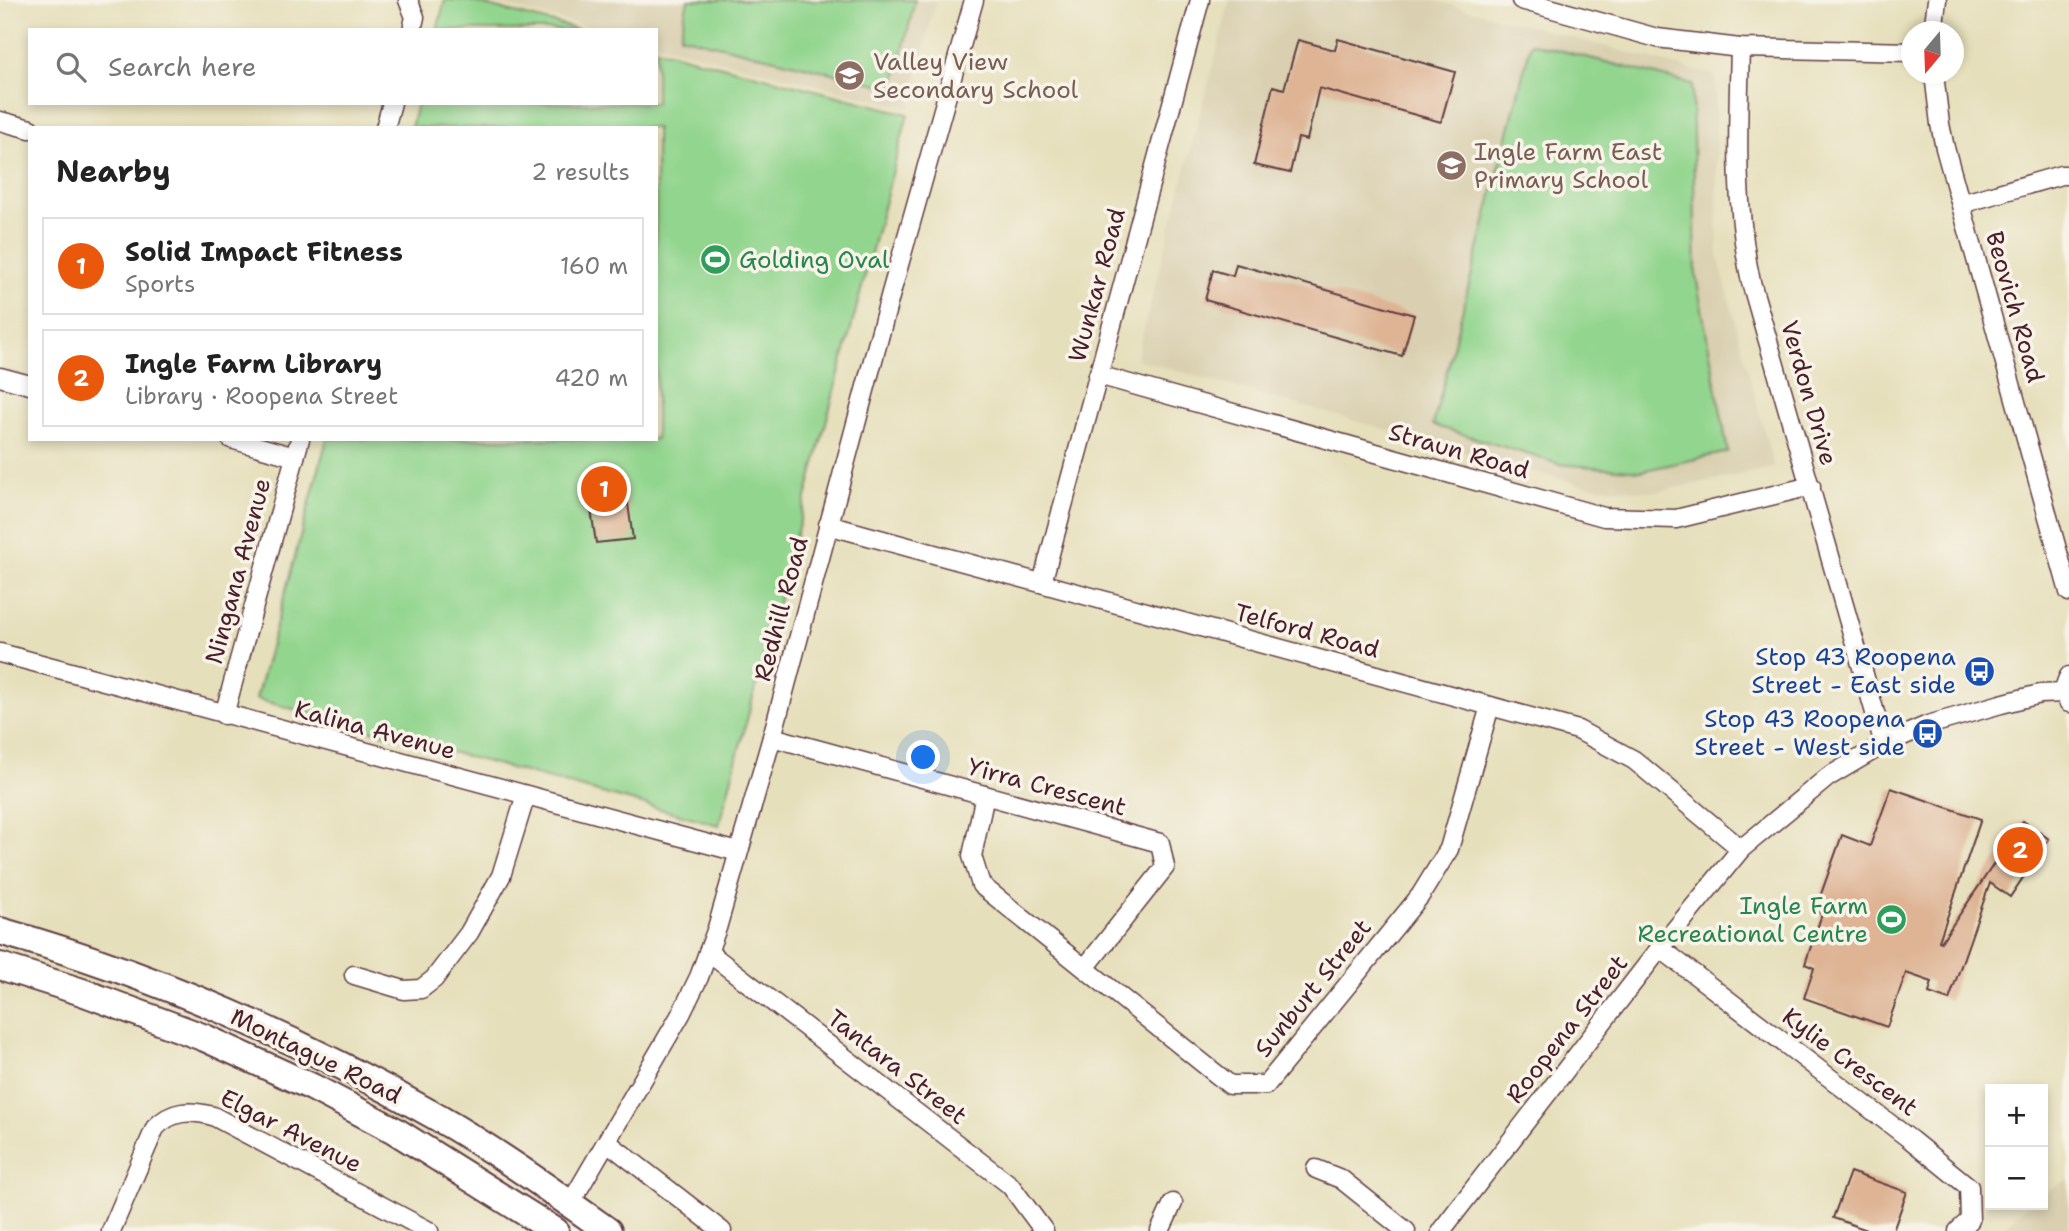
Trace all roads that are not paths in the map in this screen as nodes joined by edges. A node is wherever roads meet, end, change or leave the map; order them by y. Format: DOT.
graph roads {
  1 [pos="408,0"];
  2 [pos="974,0"];
  3 [pos="1200,0"];
  4 [pos="1521,0"];
  5 [pos="1937,0"];
  6 [pos="1934,21"];
  7 [pos="412,28"];
  8 [pos="1740,48"];
  9 [pos="1901,52"];
  10 [pos="1935,84"];
  11 [pos="391,105"];
  12 [pos="0,121"];
  13 [pos="386,126"];
  14 [pos="28,128"];
  15 [pos="2069,175"];
  16 [pos="1961,204"];
  17 [pos="1098,375"];
  18 [pos="0,377"];
  19 [pos="28,384"];
  20 [pos="246,441"];
  21 [pos="297,448"];
  22 [pos="1811,486"];
  23 [pos="828,525"];
  24 [pos="1042,583"];
  25 [pos="2069,592"];
  26 [pos="0,653"];
  27 [pos="2067,690"];
  28 [pos="1490,706"];
  29 [pos="224,715"];
  30 [pos="772,737"];
  31 [pos="1884,744"];
  32 [pos="526,795"];
  33 [pos="985,795"];
  34 [pos="1741,849"];
  35 [pos="738,852"];
  36 [pos="0,930"];
  37 [pos="1660,948"];
  38 [pos="708,952"];
  39 [pos="0,966"];
  40 [pos="1085,968"];
  41 [pos="354,975"];
  42 [pos="607,1142"];
  43 [pos="1316,1169"];
  44 [pos="1173,1203"];
  45 [pos="570,1204"];
  46 [pos="1442,1230"];
  47 [pos="111,1231"];
  48 [pos="429,1231"];
  49 [pos="554,1231"];
  50 [pos="608,1231"];
  51 [pos="722,1231"];
  52 [pos="1044,1231"];
  53 [pos="1160,1231"];
  54 [pos="1406,1231"];
  55 [pos="1958,1231"];
  1 -- 7 [label="street"];
  2 -- 23 [label="street, Redhill Road"];
  3 -- 17 [label="street, Wunkar Road"];
  4 -- 8 [label="street"];
  5 -- 6 [label="street"];
  8 -- 9 [label="street"];
  8 -- 22 [label="street, Verdon Drive"];
  10 -- 16 [label="street, Beovich Road"];
  11 -- 13 [label="street"];
  12 -- 14 [label="street"];
  15 -- 16 [label="street"];
  16 -- 25 [label="street, Beovich Road"];
  17 -- 22 [label="street, Straun Road"];
  17 -- 24 [label="street, Wunkar Road"];
  18 -- 19 [label="street"];
  20 -- 21 [label="street"];
  21 -- 29 [label="street, Ningana Avenue"];
  22 -- 31 [label="street, Verdon Drive"];
  23 -- 24 [label="street, Telford Road"];
  23 -- 30 [label="street, Redhill Road"];
  24 -- 28 [label="street, Telford Road"];
  26 -- 29 [label="street, Kalina Avenue"];
  27 -- 31 [label="street, Roopena Street"];
  28 -- 34 [label="street, Telford Road"];
  28 -- 40 [label="street, Sunburt Street"];
  29 -- 32 [label="street, Kalina Avenue"];
  30 -- 33 [label="street, Yirra Crescent"];
  30 -- 35 [label="street, Redhill Road"];
  31 -- 34 [label="street, Roopena Street"];
  32 -- 35 [label="street, Kalina Avenue"];
  32 -- 41 [label="street"];
  33 -- 40 [label="street, Sunburt Street"];
  33 -- 40 [label="street, Yirra Crescent"];
  34 -- 37 [label="street, Roopena Street"];
  35 -- 38 [label="street, Redhill Road"];
  36 -- 45 [label="main road, Montague Road"];
  37 -- 46 [label="street, Roopena Street"];
  37 -- 55 [label="street, Kylie Crescent"];
  38 -- 42 [label="street, Redhill Road"];
  38 -- 52 [label="street, Tantara Street"];
  39 -- 49 [label="main road, Montague Road"];
  42 -- 45 [label="street, Redhill Road"];
  42 -- 51 [label="street"];
  43 -- 54 [label="street"];
  44 -- 53 [label="street"];
  45 -- 49 [label="main road"];
  45 -- 50 [label="main road, Montague Road"];
  47 -- 48 [label="street, Elgar Avenue"];
}
